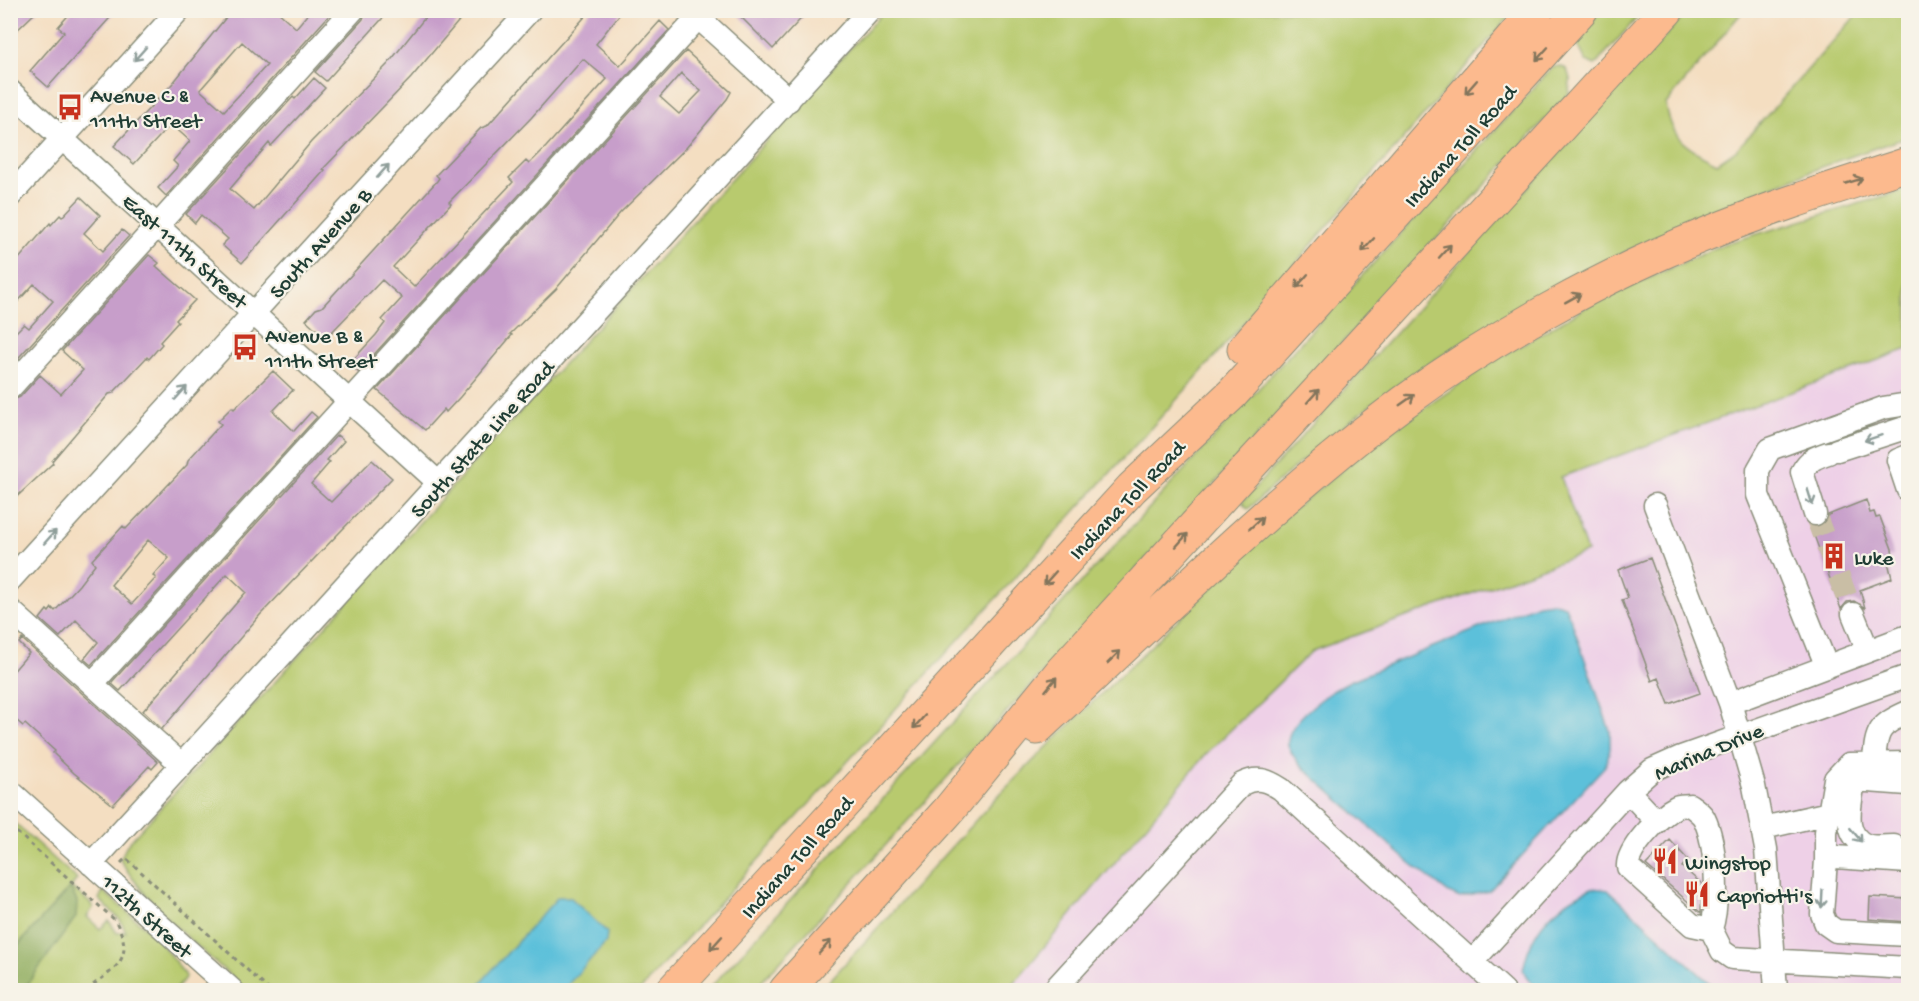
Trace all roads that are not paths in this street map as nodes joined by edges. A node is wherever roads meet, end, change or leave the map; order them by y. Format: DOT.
graph roads {
  1 [pos="179,10"];
  2 [pos="353,10"];
  3 [pos="530,10"];
  4 [pos="870,10"];
  5 [pos="1537,10"];
  6 [pos="1581,10"];
  7 [pos="1667,10"];
  8 [pos="698,13"];
  9 [pos="10,91"];
  10 [pos="789,100"];
  11 [pos="63,138"];
  12 [pos="1908,164"];
  13 [pos="10,196"];
  14 [pos="158,225"];
  15 [pos="254,313"];
  16 [pos="10,388"];
  17 [pos="350,401"];
  18 [pos="1908,404"];
  19 [pos="1908,427"];
  20 [pos="1908,456"];
  21 [pos="440,484"];
  22 [pos="1131,488"];
  23 [pos="1908,490"];
  24 [pos="1655,505"];
  25 [pos="1815,514"];
  26 [pos="10,580"];
  27 [pos="10,610"];
  28 [pos="1853,614"];
  29 [pos="1908,636"];
  30 [pos="1868,651"];
  31 [pos="1827,667"];
  32 [pos="1908,676"];
  33 [pos="92,684"];
  34 [pos="1730,704"];
  35 [pos="1908,712"];
  36 [pos="1737,736"];
  37 [pos="1874,762"];
  38 [pos="1908,763"];
  39 [pos="182,765"];
  40 [pos="1845,780"];
  41 [pos="1908,784"];
  42 [pos="10,791"];
  43 [pos="1628,791"];
  44 [pos="948,811"];
  45 [pos="1829,813"];
  46 [pos="1657,822"];
  47 [pos="1763,828"];
  48 [pos="1908,847"];
  49 [pos="1826,860"];
  50 [pos="1908,862"];
  51 [pos="91,864"];
  52 [pos="1711,929"];
  53 [pos="1908,935"];
  54 [pos="1774,960"];
  55 [pos="1472,962"];
  56 [pos="1908,968"];
  57 [pos="220,987"];
  58 [pos="673,990"];
  59 [pos="786,990"];
  60 [pos="1054,990"];
  61 [pos="1503,990"];
  62 [pos="1776,990"];
  1 -- 11 [label="street, one-way"];
  2 -- 14 [label="street"];
  15 -- 3 [label="street, South Avenue B, one-way"];
  4 -- 10 [label="street, South State Line Road"];
  5 -- 22 [label="highway, one-way"];
  6 -- 22 [label="highway, Indiana Toll Road, one-way"];
  44 -- 7 [label="highway, one-way"];
  8 -- 10 [label="street"];
  8 -- 17 [label="street"];
  9 -- 11 [label="street, East 111th Street"];
  10 -- 21 [label="street, South State Line Road"];
  11 -- 13 [label="street"];
  11 -- 14 [label="street, East 111th Street"];
  44 -- 12 [label="highway, one-way"];
  14 -- 15 [label="street, East 111th Street"];
  14 -- 16 [label="street"];
  15 -- 17 [label="street, East 111th Street"];
  26 -- 15 [label="street, South Avenue B, one-way"];
  17 -- 21 [label="street, East 111th Street"];
  17 -- 33 [label="street"];
  18 -- 31 [label="street"];
  19 -- 25 [label="street, one-way"];
  20 -- 23 [label="street"];
  21 -- 39 [label="street, South State Line Road"];
  22 -- 58 [label="highway, Indiana Toll Road, one-way"];
  24 -- 34 [label="street"];
  27 -- 33 [label="street"];
  28 -- 30 [label="street"];
  29 -- 30 [label="street"];
  30 -- 31 [label="street"];
  31 -- 34 [label="street"];
  32 -- 36 [label="street, Marina Drive"];
  33 -- 39 [label="street"];
  34 -- 36 [label="street"];
  35 -- 37 [label="street"];
  36 -- 43 [label="street, Marina Drive"];
  36 -- 47 [label="street"];
  37 -- 38 [label="street"];
  37 -- 40 [label="street"];
  39 -- 51 [label="street, South State Line Road"];
  40 -- 41 [label="street"];
  40 -- 45 [label="street"];
  40 -- 48 [label="street, one-way"];
  42 -- 51 [label="street, 112th Street"];
  43 -- 46 [label="street"];
  43 -- 55 [label="street, Marina Drive"];
  59 -- 44 [label="highway, one-way"];
  45 -- 47 [label="street"];
  45 -- 49 [label="street"];
  46 -- 52 [label="street"];
  46 -- 52 [label="street"];
  47 -- 54 [label="street"];
  49 -- 50 [label="street"];
  49 -- 53 [label="street, one-way"];
  51 -- 57 [label="street, 112th Street"];
  52 -- 54 [label="street"];
  54 -- 56 [label="street"];
  54 -- 62 [label="street"];
  55 -- 60 [label="street"];
  55 -- 61 [label="street"];
}
